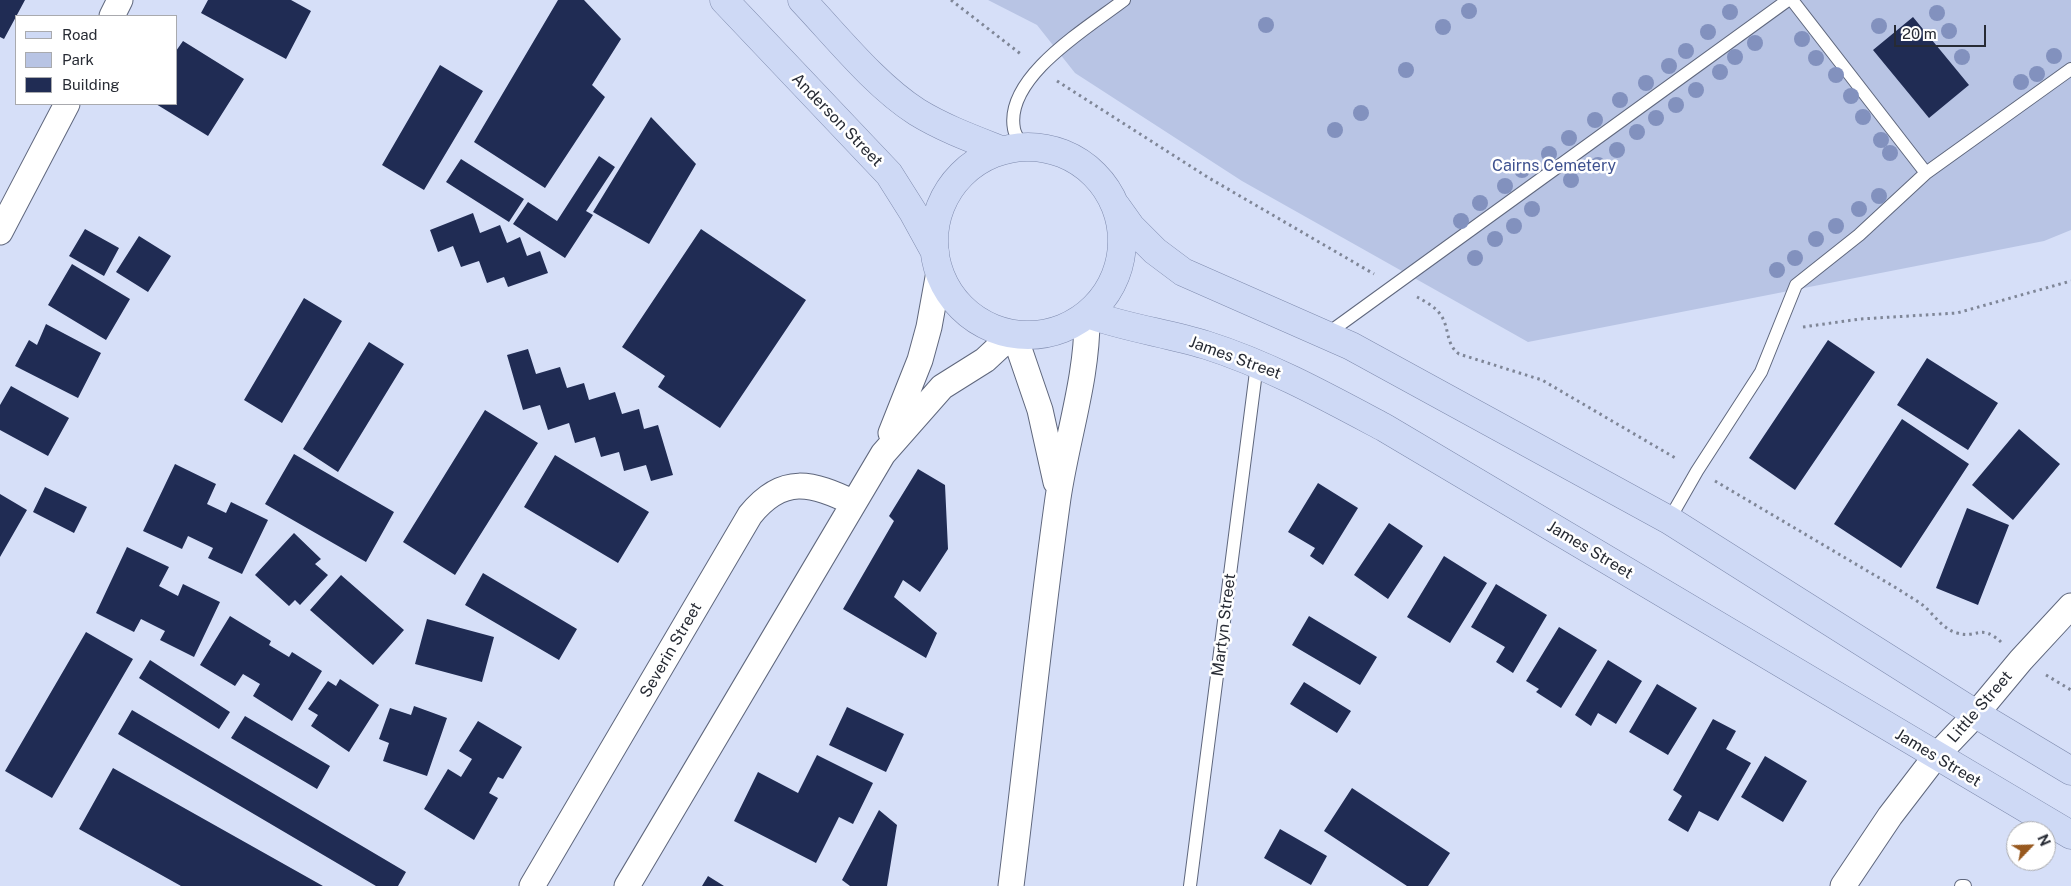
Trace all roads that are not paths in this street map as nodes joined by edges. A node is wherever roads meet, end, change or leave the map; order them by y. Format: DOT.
graph roads {
  1 [pos="120,0"];
  2 [pos="724,0"];
  3 [pos="802,0"];
  4 [pos="1124,0"];
  5 [pos="1788,0"];
  6 [pos="1792,0"];
  7 [pos="112,15"];
  8 [pos="2071,69"];
  9 [pos="66,105"];
  10 [pos="1012,148"];
  11 [pos="1926,173"];
  12 [pos="1116,206"];
  13 [pos="0,232"];
  14 [pos="937,262"];
  15 [pos="1088,315"];
  16 [pos="1014,334"];
  17 [pos="1327,334"];
  18 [pos="1257,364"];
  19 [pos="883,454"];
  20 [pos="1059,497"];
  21 [pos="854,503"];
  22 [pos="1669,520"];
  23 [pos="2071,606"];
  24 [pos="1976,714"];
  25 [pos="1936,756"];
  26 [pos="2071,771"];
  27 [pos="2071,835"];
  28 [pos="532,886"];
  29 [pos="627,886"];
  30 [pos="1011,886"];
  31 [pos="1190,886"];
  32 [pos="1843,886"];
  33 [pos="1961,886"];
  34 [pos="1964,886"];
  1 -- 7 [label="street"];
  2 -- 14 [label="main road, Anderson Street"];
  3 -- 10 [label="main road"];
  4 -- 10 [label="lane"];
  5 -- 17 [label="lane"];
  6 -- 11 [label="lane"];
  8 -- 11 [label="lane"];
  9 -- 13 [label="street"];
  10 -- 12 [label="main road"];
  10 -- 14 [label="main road"];
  11 -- 22 [label="lane"];
  12 -- 15 [label="main road, Anderson Street"];
  12 -- 17 [label="main road"];
  14 -- 16 [label="main road, Anderson Street"];
  14 -- 19 [label="street"];
  15 -- 16 [label="main road, Anderson Street"];
  15 -- 18 [label="main road, James Street"];
  15 -- 20 [label="street"];
  16 -- 19 [label="street"];
  16 -- 20 [label="street"];
  17 -- 22 [label="main road"];
  18 -- 25 [label="main road, James Street"];
  18 -- 31 [label="lane, Martyn Street"];
  19 -- 21 [label="street"];
  20 -- 30 [label="street"];
  21 -- 28 [label="street, Severin Street"];
  21 -- 29 [label="street"];
  22 -- 24 [label="main road"];
  23 -- 24 [label="street, Little Street"];
  24 -- 25 [label="street, Little Street"];
  24 -- 26 [label="main road"];
  25 -- 27 [label="main road, James Street"];
  25 -- 32 [label="street, Little Street"];
  33 -- 34 [label="lane"];
}
